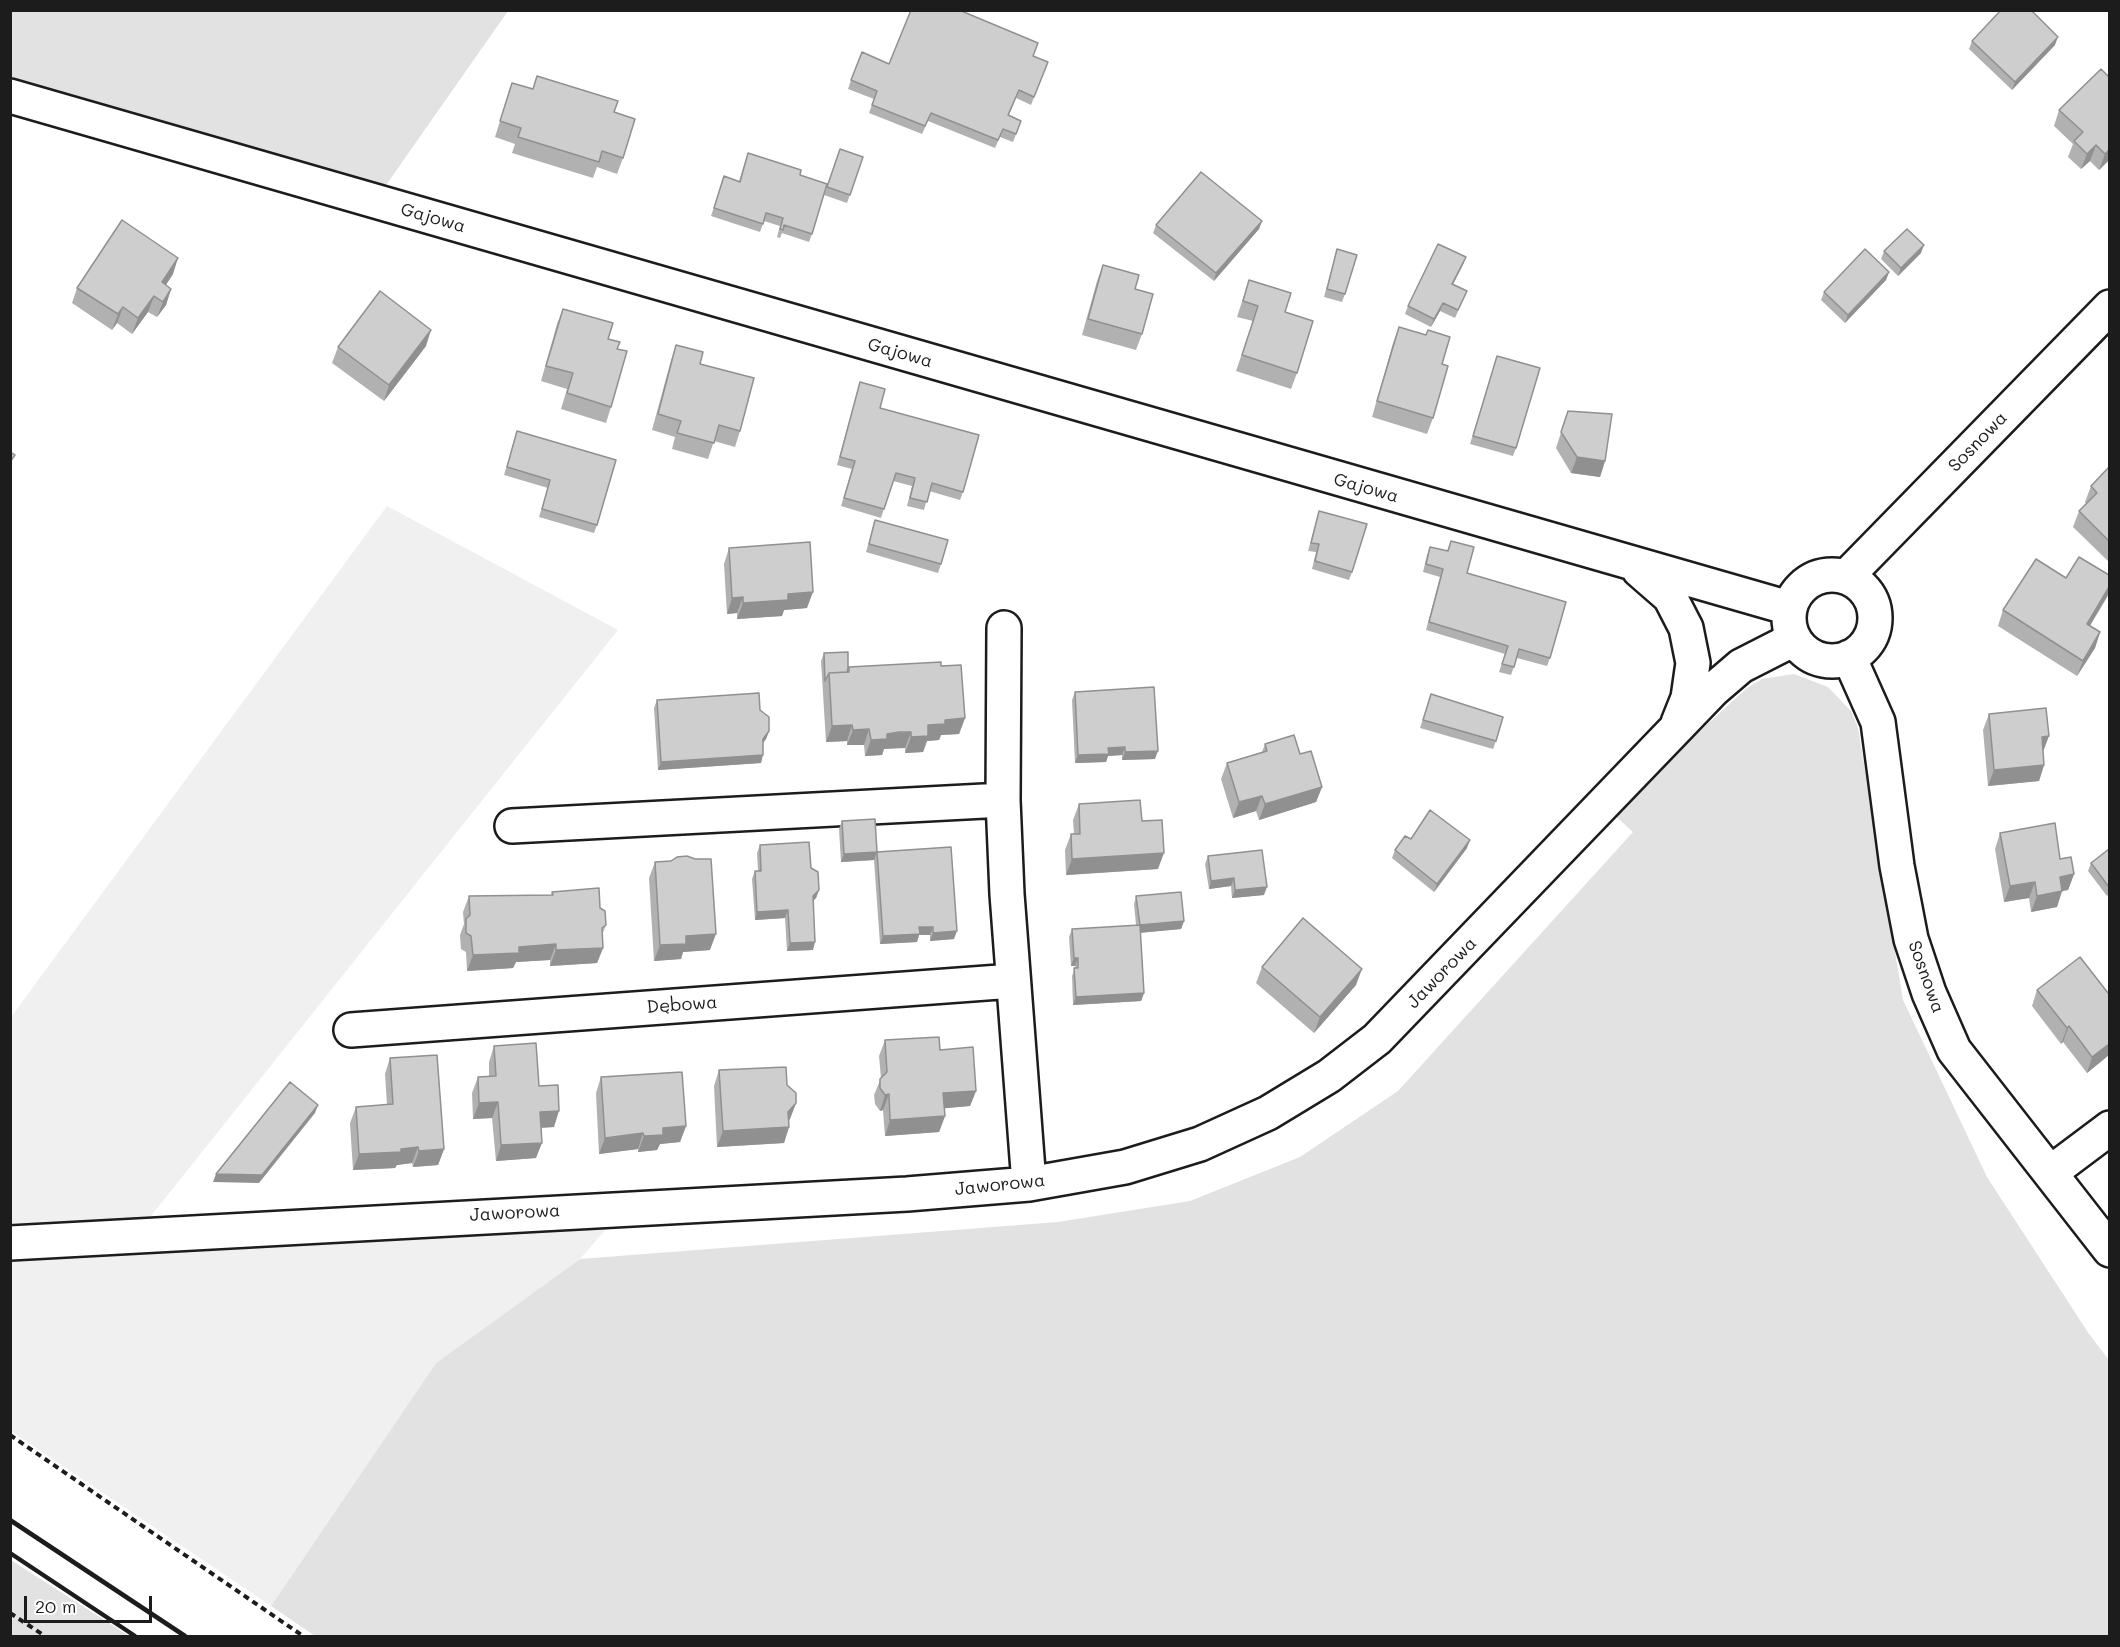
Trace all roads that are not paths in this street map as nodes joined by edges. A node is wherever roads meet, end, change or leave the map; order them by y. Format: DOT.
graph roads {
  1 [pos="10,96"];
  2 [pos="2109,307"];
  3 [pos="1612,559"];
  4 [pos="1846,577"];
  5 [pos="1792,624"];
  6 [pos="1004,628"];
  7 [pos="1849,657"];
  8 [pos="1677,725"];
  9 [pos="1003,800"];
  10 [pos="512,826"];
  11 [pos="1013,981"];
  12 [pos="351,1030"];
  13 [pos="2109,1128"];
  14 [pos="2050,1173"];
  15 [pos="1029,1184"];
  16 [pos="10,1243"];
  17 [pos="2109,1250"];
  1 -- 3 [label="street, Gajowa"];
  2 -- 4 [label="street, Sosnowa"];
  3 -- 5 [label="street, Gajowa"];
  3 -- 8 [label="street"];
  4 -- 5 [label="street"];
  4 -- 7 [label="street"];
  5 -- 7 [label="street"];
  5 -- 8 [label="street, Jaworowa"];
  6 -- 9 [label="street"];
  7 -- 14 [label="street, Sosnowa"];
  8 -- 15 [label="street, Jaworowa"];
  9 -- 10 [label="street"];
  9 -- 11 [label="street"];
  11 -- 12 [label="street, Dębowa"];
  11 -- 15 [label="street"];
  13 -- 14 [label="street"];
  14 -- 17 [label="street, Sosnowa"];
  15 -- 16 [label="street, Jaworowa"];
}
